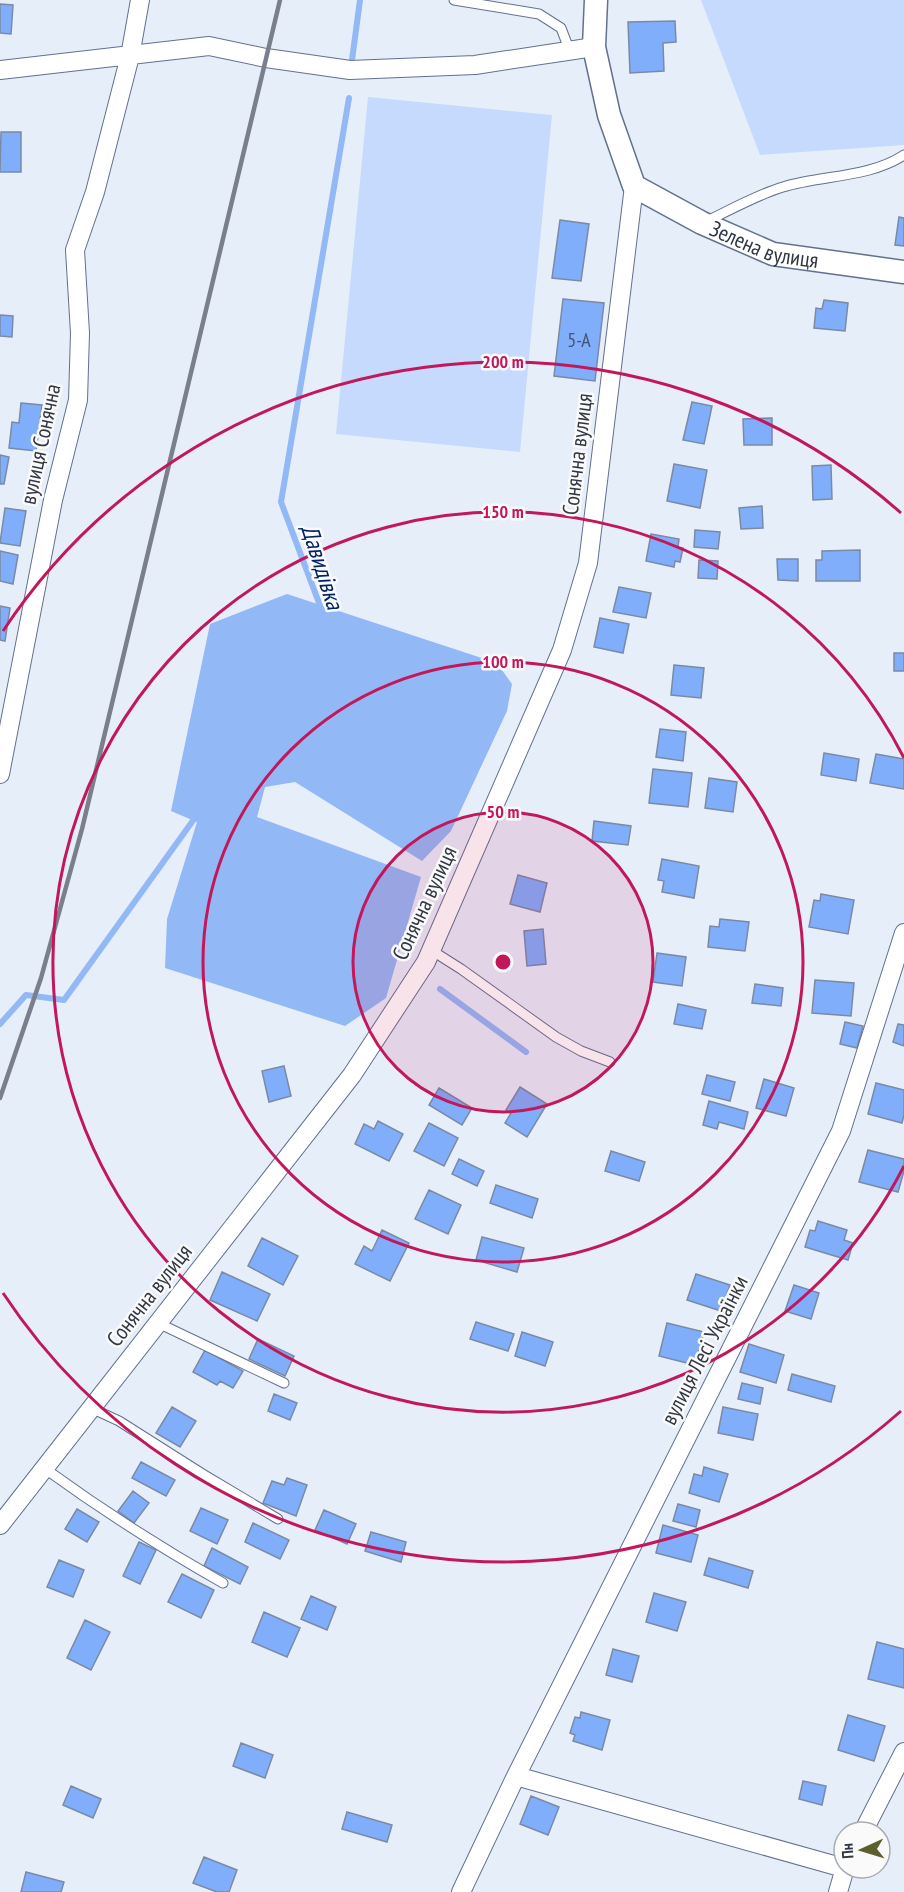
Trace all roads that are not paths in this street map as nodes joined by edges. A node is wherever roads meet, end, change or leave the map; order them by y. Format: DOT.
graph roads {
  1 [pos="140,0"];
  2 [pos="454,0"];
  3 [pos="596,0"];
  4 [pos="594,47"];
  5 [pos="569,50"];
  6 [pos="130,56"];
  7 [pos="0,70"];
  8 [pos="904,156"];
  9 [pos="634,186"];
  10 [pos="702,223"];
  11 [pos="904,272"];
  12 [pos="0,774"];
  13 [pos="904,933"];
  14 [pos="431,950"];
  15 [pos="610,1062"];
  16 [pos="158,1323"];
  17 [pos="284,1383"];
  18 [pos="91,1408"];
  19 [pos="44,1468"];
  20 [pos="278,1519"];
  21 [pos="0,1525"];
  22 [pos="223,1583"];
  23 [pos="904,1752"];
  24 [pos="516,1776"];
  25 [pos="869,1820"];
  26 [pos="832,1865"];
  27 [pos="461,1892"];
  1 -- 6 [label="street, вулиця Сонячна"];
  2 -- 5 [label="lane"];
  3 -- 4 [label="street"];
  4 -- 5 [label="street"];
  4 -- 9 [label="street"];
  5 -- 6 [label="street"];
  6 -- 7 [label="street"];
  6 -- 12 [label="street, вулиця Сонячна"];
  8 -- 10 [label="lane"];
  9 -- 10 [label="street, Зелена вулиця"];
  9 -- 14 [label="street, Сонячна вулиця"];
  10 -- 11 [label="street, Зелена вулиця"];
  13 -- 24 [label="street, вулиця Лесі Українки"];
  14 -- 15 [label="lane"];
  14 -- 16 [label="street, Сонячна вулиця"];
  16 -- 17 [label="lane"];
  16 -- 18 [label="street, Сонячна вулиця"];
  18 -- 19 [label="street, Сонячна вулиця"];
  18 -- 20 [label="lane"];
  19 -- 21 [label="street, Сонячна вулиця"];
  19 -- 22 [label="lane"];
  23 -- 25 [label="street"];
  24 -- 26 [label="street"];
  24 -- 27 [label="street, вулиця Лесі Українки"];
}
